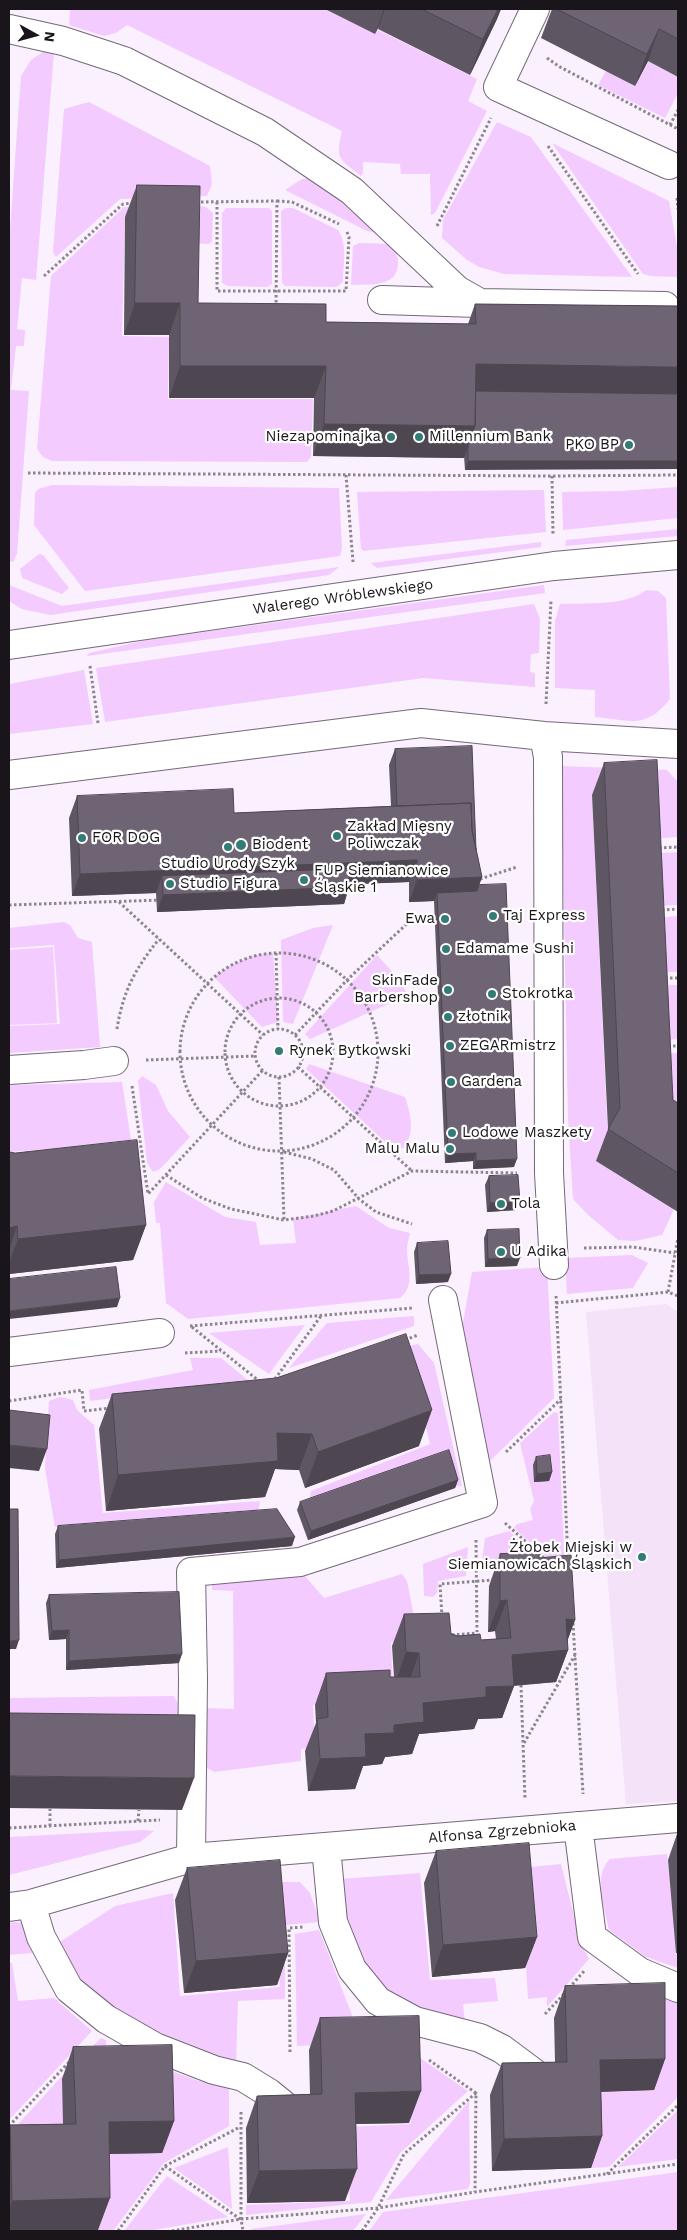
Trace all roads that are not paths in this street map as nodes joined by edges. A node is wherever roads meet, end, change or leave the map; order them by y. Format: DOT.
graph roads {
  1 [pos="535,9"];
  2 [pos="9,28"];
  3 [pos="669,165"];
  4 [pos="382,300"];
  5 [pos="480,303"];
  6 [pos="670,307"];
  7 [pos="678,555"];
  8 [pos="9,645"];
  9 [pos="544,736"];
  10 [pos="678,744"];
  11 [pos="9,775"];
  12 [pos="122,1060"];
  13 [pos="9,1070"];
  14 [pos="554,1265"];
  15 [pos="445,1310"];
  16 [pos="160,1333"];
  17 [pos="9,1352"];
  18 [pos="678,1818"];
  19 [pos="578,1826"];
  20 [pos="326,1847"];
  21 [pos="191,1858"];
  22 [pos="20,1905"];
  23 [pos="678,1988"];
  24 [pos="540,2078"];
  25 [pos="304,2121"];
  1 -- 3 [label="street"];
  2 -- 5 [label="street"];
  4 -- 5 [label="street"];
  5 -- 6 [label="street"];
  7 -- 8 [label="street, Walerego Wróblewskiego"];
  9 -- 10 [label="street"];
  9 -- 11 [label="street"];
  9 -- 14 [label="street"];
  12 -- 13 [label="street"];
  15 -- 21 [label="street"];
  16 -- 17 [label="street"];
  18 -- 19 [label="street, Alfonsa Zgrzebnioka"];
  19 -- 20 [label="street, Alfonsa Zgrzebnioka"];
  19 -- 23 [label="street"];
  20 -- 21 [label="street, Alfonsa Zgrzebnioka"];
  20 -- 24 [label="street"];
  21 -- 22 [label="street, Alfonsa Zgrzebnioka"];
  22 -- 25 [label="street, Alfonsa Zgrzebnioka"];
}
